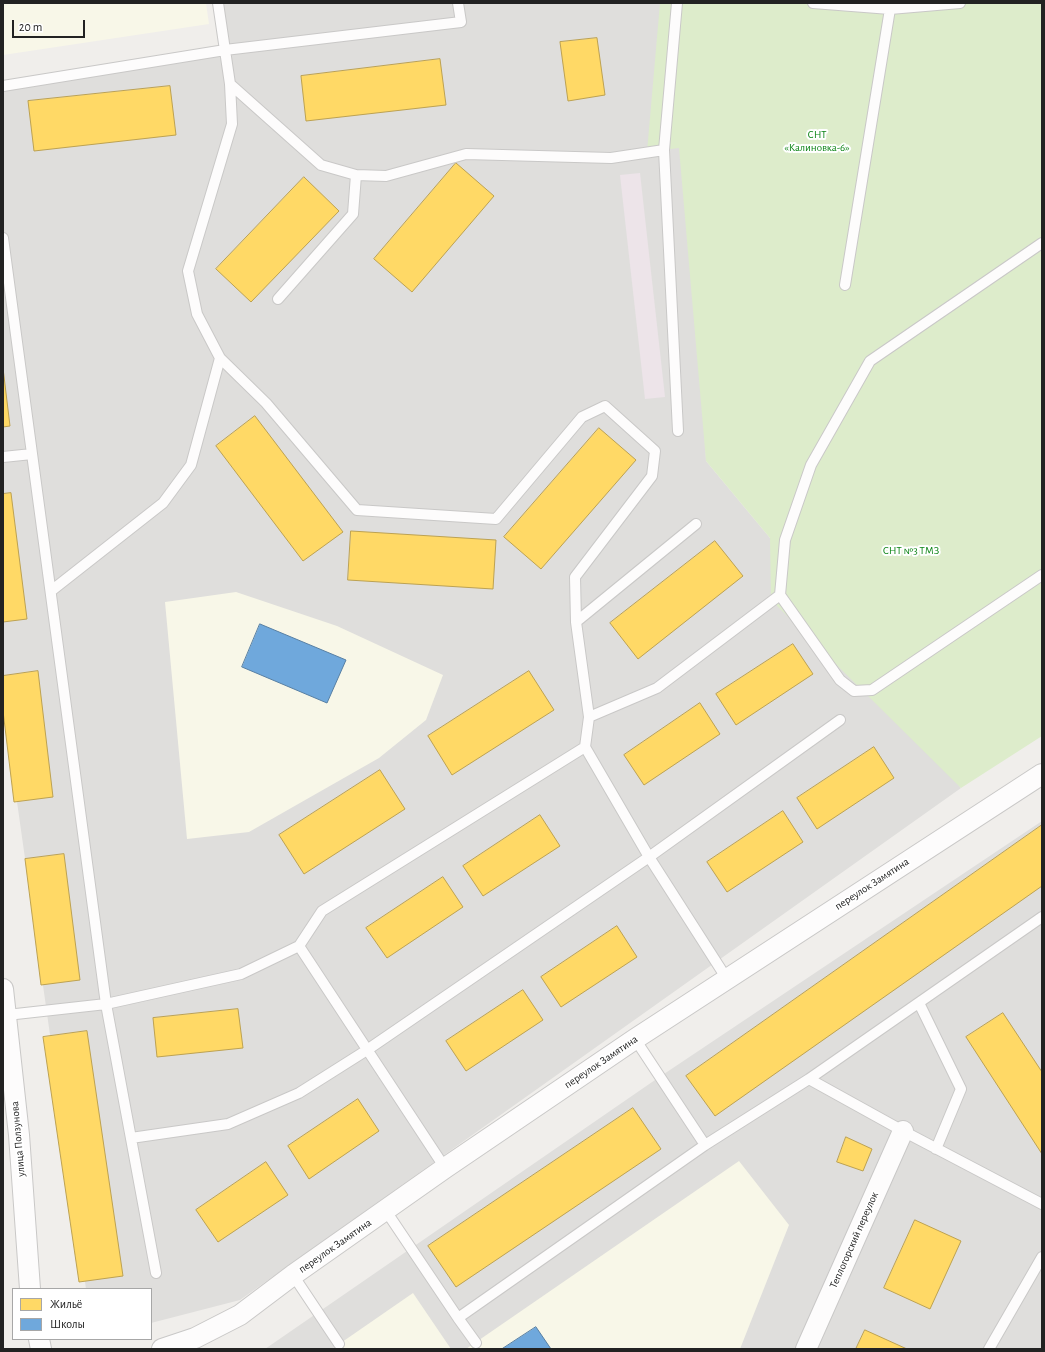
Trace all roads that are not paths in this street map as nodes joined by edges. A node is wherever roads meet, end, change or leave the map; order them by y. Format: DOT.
graph roads {
  1 [pos="218,3"];
  2 [pos="458,3"];
  3 [pos="677,3"];
  4 [pos="813,3"];
  5 [pos="960,3"];
  6 [pos="890,8"];
  7 [pos="225,50"];
  8 [pos="230,84"];
  9 [pos="3,86"];
  10 [pos="664,150"];
  11 [pos="356,175"];
  12 [pos="3,238"];
  13 [pos="1042,242"];
  14 [pos="845,285"];
  15 [pos="278,299"];
  16 [pos="220,358"];
  17 [pos="678,431"];
  18 [pos="32,454"];
  19 [pos="3,458"];
  20 [pos="696,524"];
  21 [pos="1042,575"];
  22 [pos="51,591"];
  23 [pos="780,595"];
  24 [pos="576,622"];
  25 [pos="589,717"];
  26 [pos="840,720"];
  27 [pos="585,747"];
  28 [pos="1042,774"];
  29 [pos="649,857"];
  30 [pos="1042,917"];
  31 [pos="299,946"];
  32 [pos="727,979"];
  33 [pos="3,989"];
  34 [pos="919,1003"];
  35 [pos="106,1004"];
  36 [pos="7,1015"];
  37 [pos="635,1039"];
  38 [pos="367,1050"];
  39 [pos="809,1079"];
  40 [pos="903,1131"];
  41 [pos="11,1136"];
  42 [pos="131,1138"];
  43 [pos="705,1145"];
  44 [pos="936,1149"];
  45 [pos="445,1168"];
  46 [pos="1042,1204"];
  47 [pos="386,1211"];
  48 [pos="1042,1257"];
  49 [pos="156,1273"];
  50 [pos="293,1276"];
  51 [pos="30,1288"];
  52 [pos="458,1318"];
  53 [pos="476,1343"];
  54 [pos="197,1344"];
  55 [pos="339,1344"];
  56 [pos="162,1349"];
  57 [pos="806,1349"];
  58 [pos="989,1349"];
  1 -- 7 [label="lane"];
  2 -- 7 [label="lane"];
  3 -- 10 [label="lane"];
  4 -- 6 [label="lane"];
  5 -- 6 [label="lane"];
  6 -- 14 [label="lane"];
  7 -- 8 [label="lane"];
  7 -- 9 [label="lane"];
  8 -- 11 [label="lane"];
  8 -- 16 [label="lane"];
  10 -- 11 [label="lane"];
  10 -- 17 [label="lane"];
  11 -- 15 [label="lane"];
  12 -- 18 [label="lane"];
  13 -- 23 [label="lane"];
  16 -- 22 [label="lane"];
  16 -- 24 [label="lane"];
  18 -- 19 [label="lane"];
  18 -- 22 [label="lane"];
  20 -- 24 [label="lane"];
  21 -- 23 [label="lane"];
  22 -- 35 [label="lane"];
  23 -- 25 [label="lane"];
  24 -- 25 [label="lane"];
  25 -- 27 [label="lane"];
  26 -- 29 [label="lane"];
  27 -- 29 [label="lane"];
  27 -- 31 [label="lane"];
  28 -- 32 [label="street, переулок Замятина"];
  29 -- 32 [label="lane"];
  29 -- 38 [label="lane"];
  30 -- 34 [label="lane"];
  31 -- 35 [label="lane"];
  31 -- 38 [label="lane"];
  32 -- 37 [label="street, переулок Замятина"];
  33 -- 36 [label="street, улица Ползунова"];
  34 -- 39 [label="lane"];
  34 -- 44 [label="lane"];
  35 -- 36 [label="lane"];
  35 -- 42 [label="lane"];
  36 -- 41 [label="street, улица Ползунова"];
  37 -- 43 [label="lane"];
  37 -- 45 [label="street, переулок Замятина"];
  38 -- 42 [label="lane"];
  38 -- 45 [label="lane"];
  39 -- 40 [label="lane"];
  39 -- 43 [label="lane"];
  40 -- 44 [label="lane"];
  40 -- 57 [label="street, Теплогорский переулок"];
  41 -- 51 [label="street, улица Ползунова"];
  42 -- 49 [label="lane"];
  43 -- 52 [label="lane"];
  44 -- 46 [label="lane"];
  45 -- 47 [label="street, переулок Замятина"];
  47 -- 50 [label="street, переулок Замятина"];
  47 -- 52 [label="lane"];
  48 -- 58 [label="lane"];
  50 -- 54 [label="street, переулок Замятина"];
  50 -- 55 [label="lane"];
  52 -- 53 [label="lane"];
  54 -- 56 [label="street, переулок Замятина"];
}
